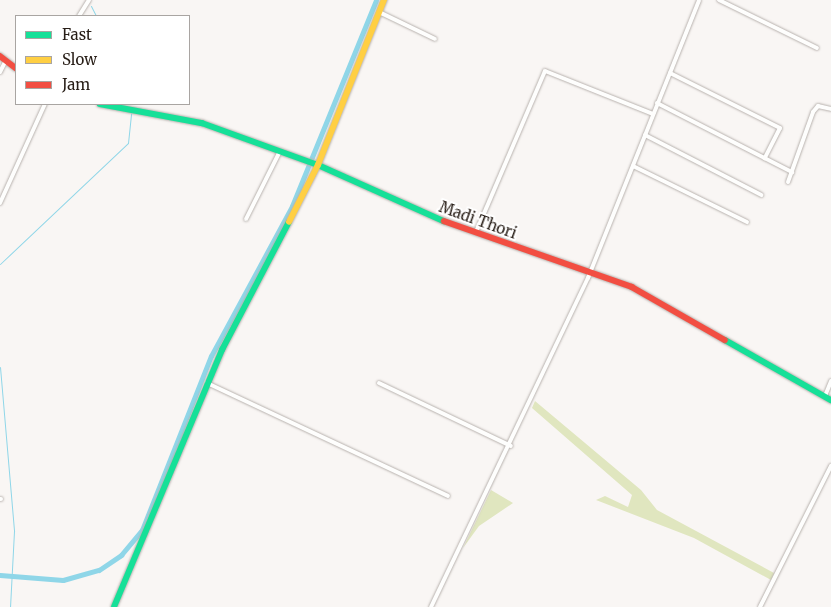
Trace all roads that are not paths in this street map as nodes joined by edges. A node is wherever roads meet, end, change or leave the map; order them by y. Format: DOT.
graph roads {
  1 [pos="89,0"];
  2 [pos="384,0"];
  3 [pos="699,0"];
  4 [pos="719,0"];
  5 [pos="379,12"];
  6 [pos="78,15"];
  7 [pos="435,39"];
  8 [pos="817,48"];
  9 [pos="0,56"];
  10 [pos="6,60"];
  11 [pos="15,67"];
  12 [pos="0,72"];
  13 [pos="670,73"];
  14 [pos="658,103"];
  15 [pos="45,105"];
  16 [pos="106,105"];
  17 [pos="831,109"];
  18 [pos="653,114"];
  19 [pos="645,135"];
  20 [pos="280,151"];
  21 [pos="765,158"];
  22 [pos="316,164"];
  23 [pos="633,166"];
  24 [pos="792,172"];
  25 [pos="788,182"];
  26 [pos="761,195"];
  27 [pos="0,203"];
  28 [pos="246,219"];
  29 [pos="747,222"];
  30 [pos="476,232"];
  31 [pos="590,272"];
  32 [pos="831,381"];
  33 [pos="207,383"];
  34 [pos="379,383"];
  35 [pos="825,396"];
  36 [pos="831,400"];
  37 [pos="510,446"];
  38 [pos="831,466"];
  39 [pos="448,496"];
  40 [pos="114,607"];
  41 [pos="431,607"];
  42 [pos="760,607"];
  1 -- 6 [label="street"];
  2 -- 5 [label="main road"];
  3 -- 13 [label="street"];
  4 -- 8 [label="street"];
  5 -- 7 [label="street"];
  5 -- 22 [label="main road"];
  9 -- 10 [label="main road"];
  10 -- 11 [label="main road"];
  10 -- 12 [label="street"];
  13 -- 14 [label="street"];
  13 -- 21 [label="street"];
  14 -- 18 [label="street"];
  14 -- 21 [label="street"];
  15 -- 27 [label="street"];
  16 -- 20 [label="main road, Madi Thori"];
  17 -- 24 [label="street"];
  18 -- 19 [label="street"];
  18 -- 30 [label="street"];
  19 -- 23 [label="street"];
  19 -- 26 [label="street"];
  20 -- 22 [label="main road, Madi Thori"];
  20 -- 28 [label="street"];
  21 -- 24 [label="street"];
  22 -- 30 [label="main road, Madi Thori"];
  22 -- 33 [label="main road"];
  23 -- 29 [label="street"];
  23 -- 31 [label="street"];
  24 -- 25 [label="street"];
  30 -- 31 [label="main road, Madi Thori"];
  31 -- 35 [label="main road, Madi Thori"];
  31 -- 37 [label="street"];
  32 -- 35 [label="street"];
  33 -- 39 [label="street"];
  33 -- 40 [label="main road"];
  34 -- 37 [label="street"];
  35 -- 36 [label="main road, Madi Thori"];
  37 -- 41 [label="street"];
  38 -- 42 [label="street"];
}
